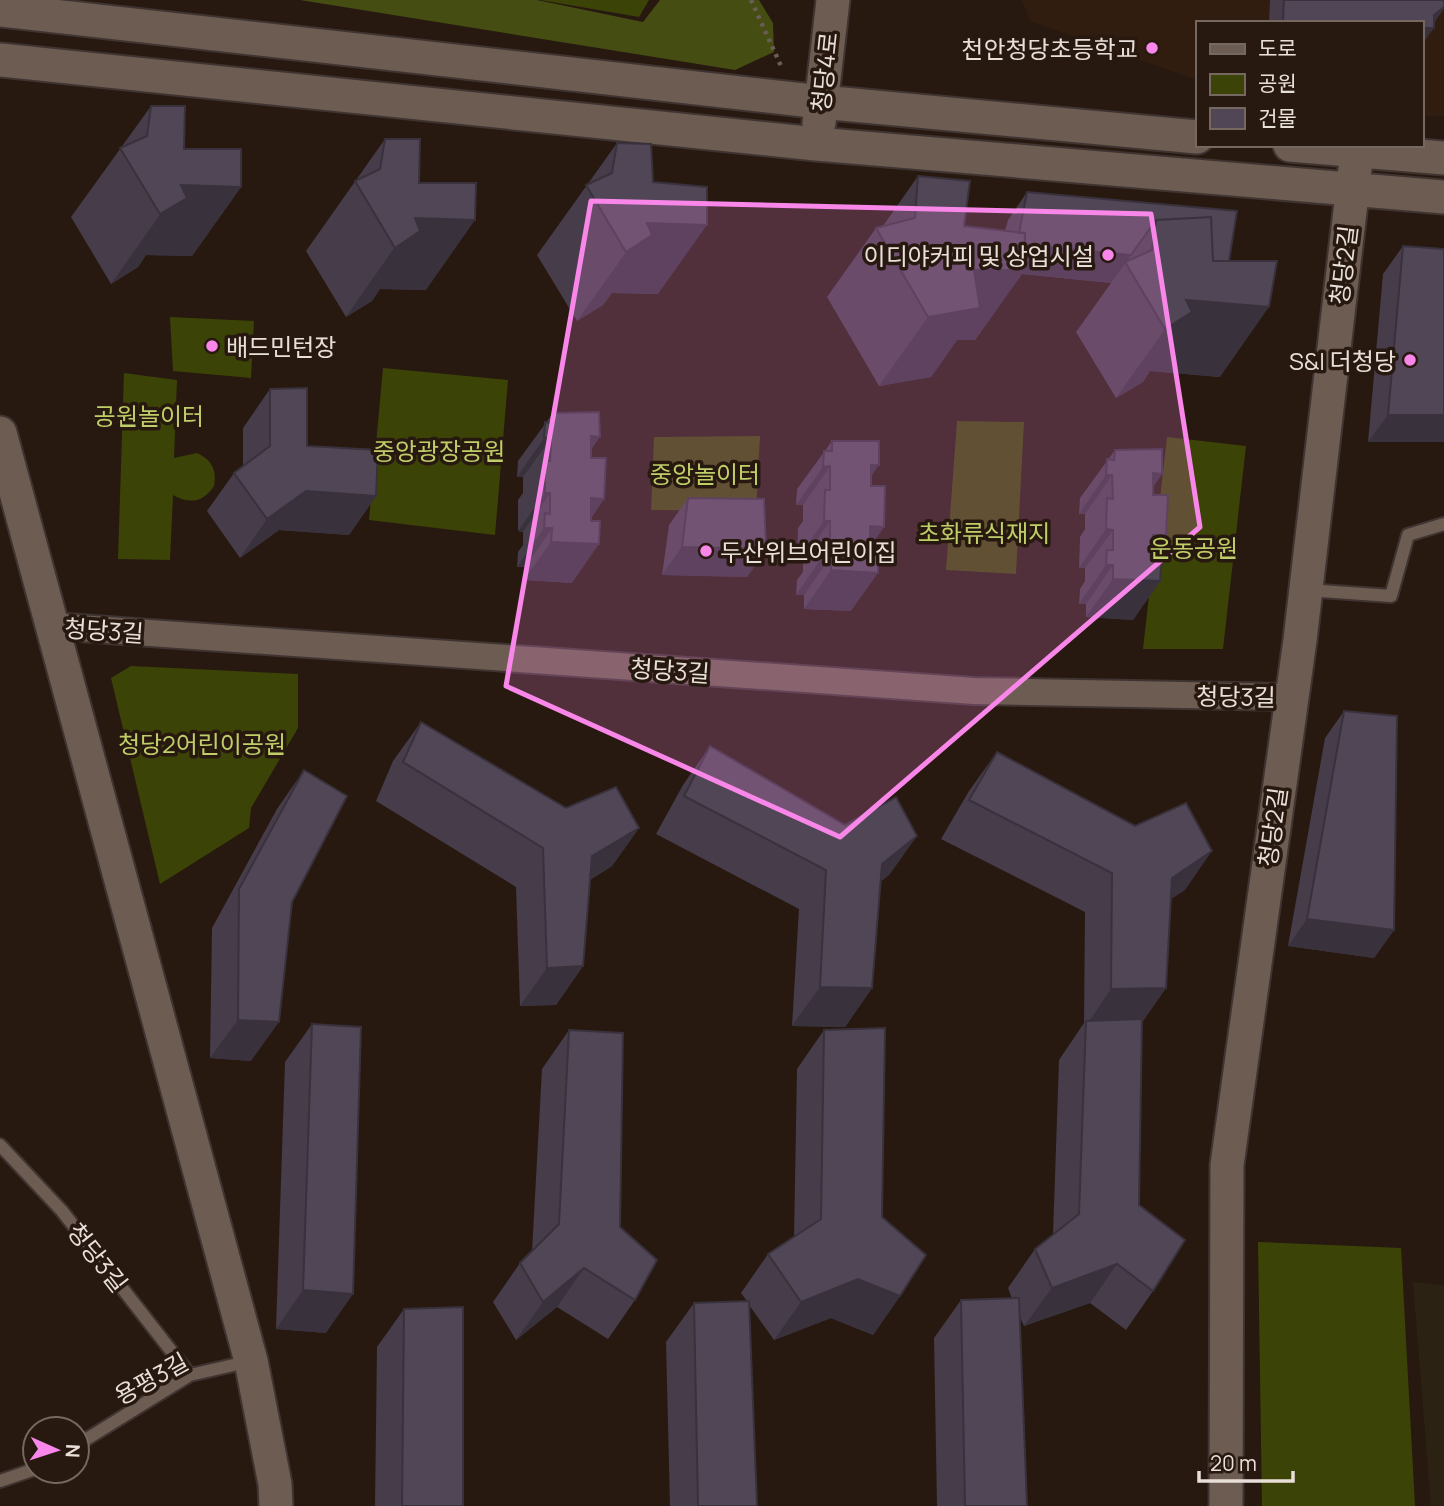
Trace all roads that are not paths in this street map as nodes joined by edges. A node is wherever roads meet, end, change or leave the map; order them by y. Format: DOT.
graph roads {
  1 [pos="833,0"];
  2 [pos="0,10"];
  3 [pos="0,60"];
  4 [pos="821,102"];
  5 [pos="1196,137"];
  6 [pos="816,144"];
  7 [pos="1312,147"];
  8 [pos="1357,151"];
  9 [pos="1444,158"];
  10 [pos="1352,188"];
  11 [pos="1444,197"];
  12 [pos="0,433"];
  13 [pos="1444,524"];
  14 [pos="1305,590"];
  15 [pos="51,626"];
  16 [pos="1289,697"];
  17 [pos="0,1144"];
  18 [pos="251,1361"];
  19 [pos="190,1374"];
  20 [pos="91,1436"];
  21 [pos="21,1474"];
  22 [pos="0,1481"];
  23 [pos="276,1506"];
  24 [pos="1226,1506"];
  1 -- 4 [label="street, 청당4로"];
  2 -- 4 [label="street"];
  3 -- 6 [label="street"];
  4 -- 5 [label="street"];
  4 -- 6 [label="street, 청당4로"];
  6 -- 10 [label="street"];
  7 -- 8 [label="street"];
  8 -- 9 [label="street"];
  8 -- 10 [label="street, 청당2길"];
  10 -- 11 [label="street"];
  10 -- 14 [label="street, 청당2길"];
  12 -- 15 [label="street"];
  13 -- 14 [label="lane"];
  14 -- 16 [label="street, 청당2길"];
  15 -- 16 [label="street, 청당3길"];
  15 -- 18 [label="street"];
  16 -- 24 [label="street, 청당2길"];
  17 -- 19 [label="lane, 청당3길"];
  18 -- 19 [label="lane, 용평3길"];
  18 -- 23 [label="street"];
  19 -- 20 [label="lane, 용평3길"];
  21 -- 22 [label="lane"];
}
